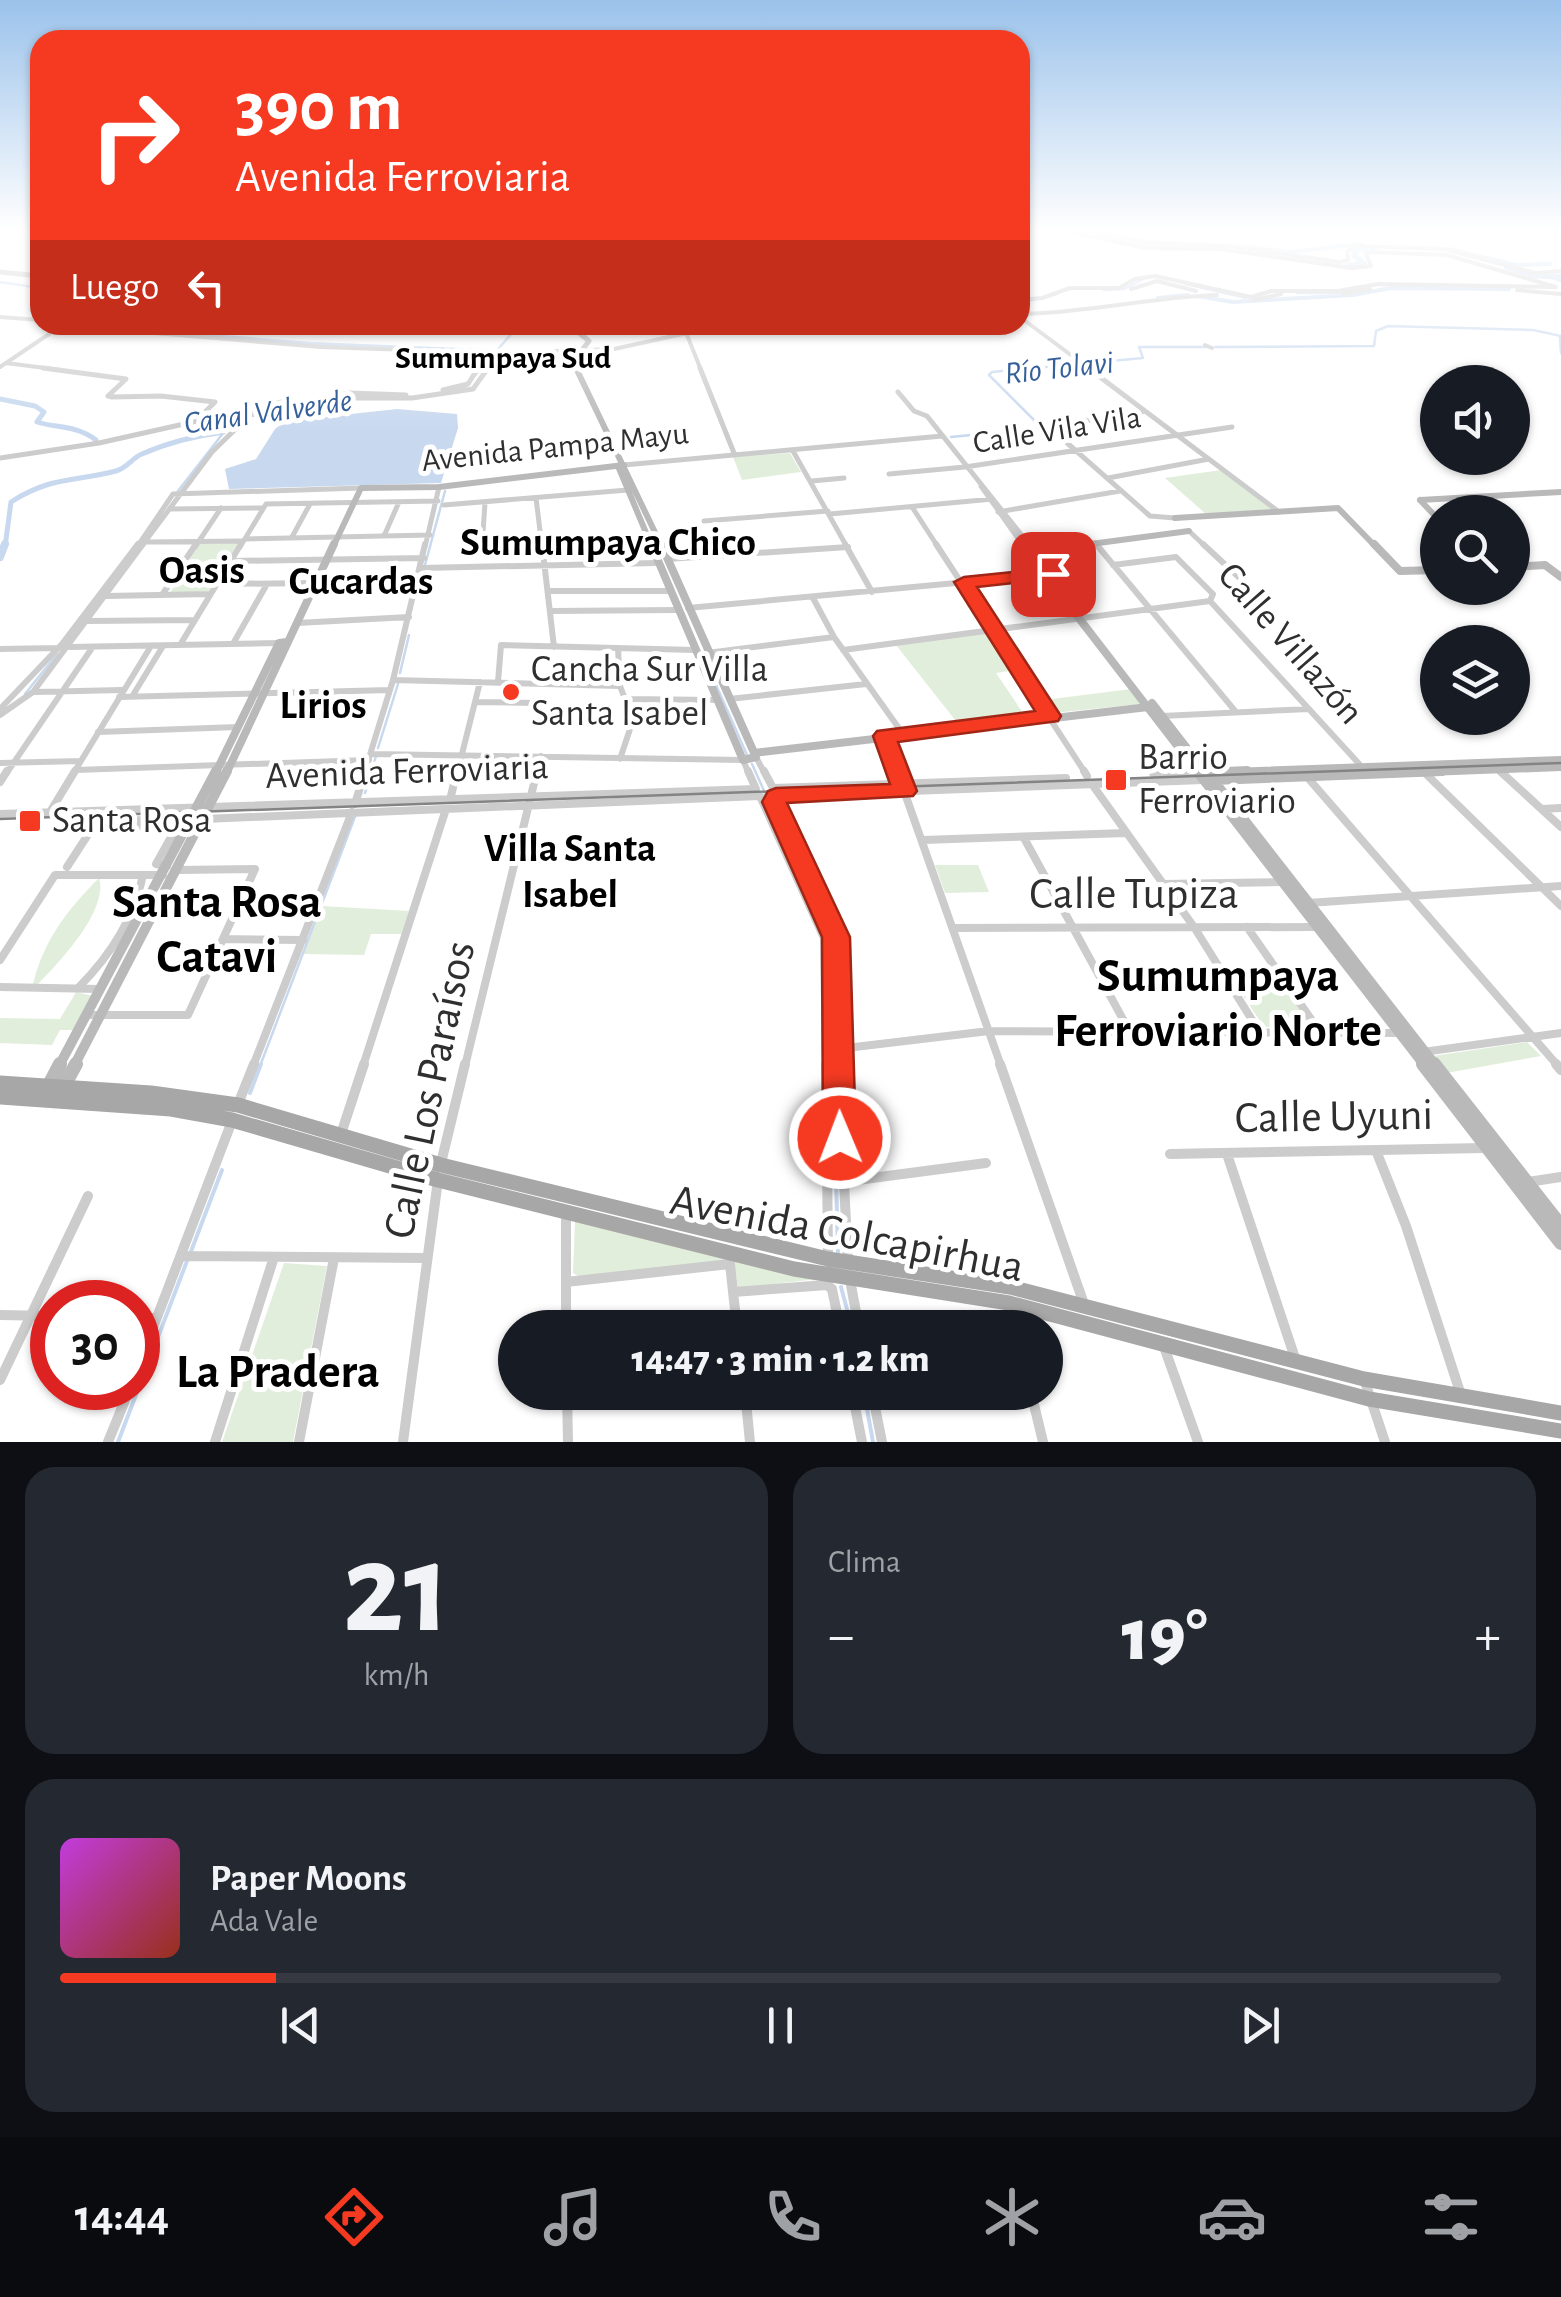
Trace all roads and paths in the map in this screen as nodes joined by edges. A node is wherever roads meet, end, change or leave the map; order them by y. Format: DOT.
graph roads {
  1 [pos="1169,299"];
  2 [pos="1030,315"];
  3 [pos="0,318"];
  4 [pos="30,321"];
  5 [pos="1030,324"];
  6 [pos="46,335"];
  7 [pos="179,335"];
  8 [pos="238,335"];
  9 [pos="582,335"];
  10 [pos="680,335"];
  11 [pos="686,335"];
  12 [pos="410,347"];
  13 [pos="581,352"];
  14 [pos="494,353"];
  15 [pos="6,363"];
  16 [pos="0,367"];
  17 [pos="898,392"];
  18 [pos="1144,410"];
  19 [pos="194,423"];
  20 [pos="1232,427"];
  21 [pos="1178,435"];
  22 [pos="943,437"];
  23 [pos="869,445"];
  24 [pos="824,448"];
  25 [pos="1072,450"];
  26 [pos="793,451"];
  27 [pos="734,453"];
  28 [pos="1210,458"];
  29 [pos="0,460"];
  30 [pos="623,467"];
  31 [pos="965,467"];
  32 [pos="889,474"];
  33 [pos="844,478"];
  34 [pos="1107,478"];
  35 [pos="812,481"];
  36 [pos="362,488"];
  37 [pos="440,488"];
  38 [pos="628,490"];
  39 [pos="1120,490"];
  40 [pos="1561,492"];
  41 [pos="178,494"];
  42 [pos="1508,495"];
  43 [pos="536,498"];
  44 [pos="991,499"];
  45 [pos="355,502"];
  46 [pos="399,502"];
  47 [pos="485,502"];
  48 [pos="310,503"];
  49 [pos="442,503"];
  50 [pos="265,506"];
  51 [pos="912,506"];
  52 [pos="221,508"];
  53 [pos="1338,508"];
  54 [pos="170,509"];
  55 [pos="1001,511"];
  56 [pos="1279,512"];
  57 [pos="829,513"];
  58 [pos="1174,518"];
  59 [pos="704,520"];
  60 [pos="1188,532"];
  61 [pos="384,536"];
  62 [pos="430,536"];
  63 [pos="338,537"];
  64 [pos="292,538"];
  65 [pos="244,540"];
  66 [pos="198,541"];
  67 [pos="146,542"];
  68 [pos="1095,543"];
  69 [pos="848,547"];
  70 [pos="1031,551"];
  71 [pos="482,552"];
  72 [pos="424,558"];
  73 [pos="328,560"];
  74 [pos="231,561"];
  75 [pos="662,561"];
  76 [pos="1113,564"];
  77 [pos="546,565"];
  78 [pos="1530,566"];
  79 [pos="424,568"];
  80 [pos="1420,570"];
  81 [pos="1050,574"];
  82 [pos="1561,578"];
  83 [pos="964,582"];
  84 [pos="217,584"];
  85 [pos="266,584"];
  86 [pos="417,584"];
  87 [pos="1245,584"];
  88 [pos="316,586"];
  89 [pos="550,590"];
  90 [pos="669,591"];
  91 [pos="872,592"];
  92 [pos="211,594"];
  93 [pos="162,595"];
  94 [pos="107,596"];
  95 [pos="812,597"];
  96 [pos="1210,601"];
  97 [pos="682,609"];
  98 [pos="1149,609"];
  99 [pos="551,611"];
  100 [pos="408,616"];
  101 [pos="1082,617"];
  102 [pos="195,620"];
  103 [pos="88,621"];
  104 [pos="297,622"];
  105 [pos="992,630"];
  106 [pos="834,637"];
  107 [pos="283,642"];
  108 [pos="180,644"];
  109 [pos="233,644"];
  110 [pos="151,645"];
  111 [pos="164,645"];
  112 [pos="93,647"];
  113 [pos="554,647"];
  114 [pos="63,648"];
  115 [pos="618,648"];
  116 [pos="0,650"];
  117 [pos="695,650"];
  118 [pos="843,650"];
  119 [pos="707,653"];
  120 [pos="394,680"];
  121 [pos="480,682"];
  122 [pos="498,682"];
  123 [pos="867,684"];
  124 [pos="620,686"];
  125 [pos="390,690"];
  126 [pos="33,692"];
  127 [pos="62,692"];
  128 [pos="122,693"];
  129 [pos="254,693"];
  130 [pos="266,694"];
  131 [pos="133,696"];
  132 [pos="626,698"];
  133 [pos="729,699"];
  134 [pos="717,700"];
  135 [pos="474,702"];
  136 [pos="536,703"];
  137 [pos="1310,709"];
  138 [pos="1155,711"];
  139 [pos="0,712"];
  140 [pos="1236,712"];
  141 [pos="1050,716"];
  142 [pos="250,726"];
  143 [pos="237,727"];
  144 [pos="98,732"];
  145 [pos="903,734"];
  146 [pos="885,736"];
  147 [pos="464,755"];
  148 [pos="755,755"];
  149 [pos="541,756"];
  150 [pos="370,757"];
  151 [pos="620,759"];
  152 [pos="743,760"];
  153 [pos="82,761"];
  154 [pos="13,763"];
  155 [pos="0,764"];
  156 [pos="225,764"];
  157 [pos="1561,764"];
  158 [pos="1362,768"];
  159 [pos="76,770"];
  160 [pos="1498,770"];
  161 [pos="1153,773"];
  162 [pos="1425,773"];
  163 [pos="1087,776"];
  164 [pos="1205,776"];
  165 [pos="1307,777"];
  166 [pos="1066,778"];
  167 [pos="0,782"];
  168 [pos="903,787"];
  169 [pos="1094,787"];
  170 [pos="758,792"];
  171 [pos="775,792"];
  172 [pos="531,801"];
  173 [pos="448,804"];
  174 [pos="353,808"];
  175 [pos="1561,808"];
  176 [pos="1541,809"];
  177 [pos="50,812"];
  178 [pos="201,813"];
  179 [pos="0,814"];
  180 [pos="98,822"];
  181 [pos="1561,826"];
  182 [pos="1125,833"];
  183 [pos="1024,838"];
  184 [pos="923,840"];
  185 [pos="67,867"];
  186 [pos="169,870"];
  187 [pos="143,875"];
  188 [pos="1282,882"];
  189 [pos="1164,884"];
  190 [pos="1561,886"];
  191 [pos="1544,890"];
  192 [pos="1411,897"];
  193 [pos="1304,904"];
  194 [pos="1561,906"];
  195 [pos="1247,926"];
  196 [pos="1316,926"];
  197 [pos="1072,927"];
  198 [pos="1194,927"];
  199 [pos="953,928"];
  200 [pos="223,939"];
  201 [pos="303,940"];
  202 [pos="0,960"];
  203 [pos="1279,972"];
  204 [pos="1228,981"];
  205 [pos="0,986"];
  206 [pos="78,988"];
  207 [pos="102,988"];
  208 [pos="87,1016"];
  209 [pos="102,1016"];
  210 [pos="989,1031"];
  211 [pos="1260,1032"];
  212 [pos="1320,1033"];
  213 [pos="1403,1033"];
  214 [pos="1131,1034"];
  215 [pos="1561,1034"];
  216 [pos="1532,1037"];
  217 [pos="838,1048"];
  218 [pos="1424,1052"];
  219 [pos="1561,1070"];
  220 [pos="0,1083"];
  221 [pos="53,1093"];
  222 [pos="0,1097"];
  223 [pos="235,1113"];
  224 [pos="340,1134"];
  225 [pos="1494,1148"];
  226 [pos="1376,1152"];
  227 [pos="1170,1154"];
  228 [pos="1227,1154"];
  229 [pos="986,1163"];
  230 [pos="439,1172"];
  231 [pos="1561,1177"];
  232 [pos="842,1182"];
  233 [pos="1526,1182"];
  234 [pos="88,1196"];
  235 [pos="571,1205"];
  236 [pos="1561,1226"];
  237 [pos="1561,1243"];
  238 [pos="180,1256"];
  239 [pos="274,1257"];
  240 [pos="334,1258"];
  241 [pos="425,1258"];
  242 [pos="828,1259"];
  243 [pos="848,1262"];
  244 [pos="47,1280"];
  245 [pos="850,1281"];
  246 [pos="566,1282"];
  247 [pos="733,1292"];
  248 [pos="1009,1295"];
  249 [pos="1084,1305"];
  250 [pos="160,1308"];
  251 [pos="566,1310"];
  252 [pos="736,1310"];
  253 [pos="836,1310"];
  254 [pos="856,1310"];
  255 [pos="1012,1310"];
  256 [pos="0,1315"];
  257 [pos="30,1316"];
  258 [pos="1161,1340"];
  259 [pos="1297,1362"];
  260 [pos="1364,1378"];
  261 [pos="0,1380"];
  262 [pos="1461,1396"];
  263 [pos="1369,1399"];
  264 [pos="121,1410"];
  265 [pos="567,1410"];
  266 [pos="747,1410"];
  267 [pos="856,1410"];
  268 [pos="876,1410"];
  269 [pos="1036,1410"];
  270 [pos="1561,1413"];
  271 [pos="1561,1431"];
  272 [pos="108,1442"];
  273 [pos="214,1442"];
  274 [pos="299,1442"];
  275 [pos="403,1442"];
  276 [pos="568,1442"];
  277 [pos="750,1442"];
  278 [pos="862,1442"];
  279 [pos="882,1442"];
  280 [pos="1044,1442"];
  281 [pos="1198,1442"];
  282 [pos="1385,1442"];
  1 -- 2 [label="street"];
  3 -- 4 [label="street"];
  5 -- 18 [label="street"];
  6 -- 15 [label="street"];
  7 -- 14 [label="street"];
  8 -- 12 [label="street"];
  9 -- 13 [label="street"];
  10 -- 13 [label="street"];
  11 -- 27 [label="street"];
  13 -- 14 [label="street"];
  13 -- 30 [label="street"];
  14 -- 19 [label="street"];
  14 -- 41 [label="street"];
  15 -- 16 [label="street"];
  15 -- 19 [label="street"];
  17 -- 22 [label="street"];
  18 -- 21 [label="street"];
  18 -- 25 [label="street"];
  19 -- 29 [label="street"];
  20 -- 21 [label="street, Calle Vila Vila"];
  21 -- 25 [label="street, Calle Vila Vila"];
  21 -- 28 [label="street"];
  22 -- 23 [label="street"];
  22 -- 27 [label="street, Avenida Pampa Mayu"];
  22 -- 31 [label="street"];
  24 -- 26 [label="street, Avenida Pampa Mayu"];
  25 -- 31 [label="street, Calle Vila Vila"];
  25 -- 34 [label="street"];
  26 -- 30 [label="street, Avenida Pampa Mayu"];
  26 -- 35 [label="street"];
  27 -- 30 [label="street, Avenida Pampa Mayu"];
  28 -- 34 [label="street"];
  28 -- 56 [label="street"];
  30 -- 37 [label="street, Avenida Pampa Mayu"];
  30 -- 38 [label="street"];
  30 -- 75 [label="street"];
  31 -- 32 [label="street, Calle Vila Vila"];
  31 -- 44 [label="street"];
  33 -- 35 [label="street"];
  34 -- 39 [label="street"];
  35 -- 57 [label="street"];
  36 -- 37 [label="street, Avenida Pampa Mayu"];
  36 -- 41 [label="street, Avenida Pampa Mayu"];
  36 -- 45 [label="street"];
  37 -- 49 [label="street"];
  38 -- 43 [label="street"];
  38 -- 75 [label="street"];
  39 -- 55 [label="street"];
  39 -- 58 [label="street"];
  40 -- 42 [label="street"];
  41 -- 54 [label="street"];
  41 -- 114 [label="street"];
  43 -- 47 [label="street"];
  43 -- 77 [label="street"];
  44 -- 51 [label="street"];
  44 -- 55 [label="street"];
  45 -- 46 [label="street"];
  45 -- 48 [label="street"];
  45 -- 63 [label="street"];
  46 -- 49 [label="street"];
  46 -- 61 [label="street"];
  47 -- 49 [label="street"];
  47 -- 71 [label="street"];
  48 -- 50 [label="street"];
  48 -- 64 [label="street"];
  49 -- 62 [label="street"];
  50 -- 52 [label="street"];
  50 -- 65 [label="street"];
  51 -- 57 [label="street"];
  51 -- 83 [label="street"];
  52 -- 54 [label="street"];
  52 -- 66 [label="street"];
  53 -- 56 [label="street"];
  53 -- 80 [label="street"];
  54 -- 67 [label="street"];
  55 -- 70 [label="street"];
  56 -- 58 [label="street"];
  57 -- 59 [label="street"];
  57 -- 69 [label="street"];
  58 -- 60 [label="street"];
  60 -- 68 [label="street"];
  60 -- 87 [label="street"];
  61 -- 62 [label="street"];
  61 -- 63 [label="street"];
  62 -- 72 [label="street"];
  63 -- 64 [label="street"];
  63 -- 73 [label="street"];
  64 -- 65 [label="street"];
  65 -- 66 [label="street"];
  65 -- 74 [label="street"];
  66 -- 67 [label="street"];
  66 -- 93 [label="street"];
  67 -- 94 [label="street"];
  68 -- 70 [label="street"];
  68 -- 76 [label="street"];
  69 -- 75 [label="street"];
  69 -- 91 [label="street"];
  70 -- 81 [label="street"];
  72 -- 73 [label="street"];
  72 -- 79 [label="street"];
  73 -- 74 [label="street"];
  73 -- 88 [label="street"];
  74 -- 84 [label="street"];
  75 -- 77 [label="street"];
  75 -- 90 [label="street"];
  75 -- 97 [label="street"];
  76 -- 96 [label="street, Calle Villazón"];
  76 -- 98 [label="street"];
  77 -- 79 [label="street"];
  77 -- 89 [label="street"];
  78 -- 82 [label="street"];
  79 -- 86 [label="street"];
  81 -- 83 [label="street"];
  81 -- 101 [label="street"];
  83 -- 91 [label="street"];
  83 -- 105 [label="street"];
  84 -- 85 [label="street"];
  84 -- 92 [label="street"];
  85 -- 88 [label="street"];
  85 -- 109 [label="street"];
  86 -- 88 [label="street"];
  86 -- 100 [label="street"];
  88 -- 104 [label="street"];
  89 -- 90 [label="street"];
  89 -- 99 [label="street"];
  90 -- 97 [label="street"];
  91 -- 95 [label="street"];
  92 -- 93 [label="street"];
  92 -- 102 [label="street"];
  93 -- 94 [label="street"];
  94 -- 103 [label="street"];
  95 -- 97 [label="street"];
  95 -- 106 [label="street"];
  96 -- 98 [label="street"];
  96 -- 137 [label="street, Calle Villazón"];
  97 -- 99 [label="street"];
  97 -- 117 [label="street"];
  97 -- 119 [label="street"];
  98 -- 101 [label="street"];
  98 -- 140 [label="street"];
  99 -- 113 [label="street"];
  100 -- 104 [label="street"];
  100 -- 120 [label="street"];
  101 -- 105 [label="street"];
  101 -- 138 [label="street"];
  102 -- 103 [label="street"];
  102 -- 108 [label="street"];
  103 -- 114 [label="street"];
  104 -- 107 [label="street"];
  105 -- 118 [label="street"];
  105 -- 141 [label="street"];
  106 -- 118 [label="street"];
  106 -- 119 [label="street"];
  107 -- 109 [label="street"];
  107 -- 129 [label="street"];
  107 -- 130 [label="street"];
  108 -- 109 [label="street"];
  108 -- 111 [label="street"];
  110 -- 111 [label="street"];
  110 -- 112 [label="street"];
  110 -- 128 [label="street"];
  111 -- 131 [label="street"];
  112 -- 114 [label="street"];
  112 -- 127 [label="street"];
  113 -- 115 [label="street"];
  113 -- 122 [label="street"];
  114 -- 116 [label="street"];
  114 -- 126 [label="street"];
  114 -- 139 [label="street"];
  115 -- 117 [label="street"];
  115 -- 124 [label="street"];
  117 -- 134 [label="street"];
  118 -- 123 [label="street"];
  119 -- 133 [label="street"];
  120 -- 121 [label="street"];
  120 -- 125 [label="street"];
  121 -- 122 [label="street"];
  121 -- 135 [label="street"];
  122 -- 124 [label="street"];
  123 -- 133 [label="street"];
  123 -- 145 [label="street"];
  124 -- 132 [label="street"];
  125 -- 130 [label="street"];
  125 -- 150 [label="street"];
  126 -- 127 [label="street"];
  126 -- 139 [label="street"];
  127 -- 128 [label="street"];
  127 -- 154 [label="street"];
  128 -- 131 [label="street"];
  128 -- 144 [label="street"];
  129 -- 130 [label="street"];
  129 -- 131 [label="street"];
  129 -- 143 [label="street"];
  130 -- 142 [label="street"];
  132 -- 134 [label="street"];
  132 -- 151 [label="street"];
  133 -- 148 [label="street"];
  134 -- 152 [label="street"];
  135 -- 136 [label="street"];
  135 -- 147 [label="street"];
  137 -- 140 [label="street"];
  137 -- 158 [label="street, Calle Villazón"];
  138 -- 140 [label="street"];
  138 -- 141 [label="street"];
  138 -- 164 [label="street"];
  141 -- 145 [label="street"];
  141 -- 163 [label="street"];
  142 -- 143 [label="street"];
  142 -- 156 [label="street"];
  143 -- 144 [label="street"];
  143 -- 156 [label="street"];
  144 -- 153 [label="street"];
  145 -- 146 [label="street"];
  146 -- 148 [label="street"];
  146 -- 168 [label="street"];
  147 -- 149 [label="street"];
  147 -- 150 [label="street"];
  147 -- 173 [label="street"];
  148 -- 152 [label="street"];
  148 -- 171 [label="street"];
  149 -- 151 [label="street"];
  149 -- 172 [label="street, Calle Los Paraísos"];
  150 -- 156 [label="street"];
  150 -- 174 [label="street"];
  151 -- 152 [label="street"];
  152 -- 170 [label="street"];
  153 -- 154 [label="street"];
  153 -- 159 [label="street"];
  154 -- 155 [label="street"];
  154 -- 167 [label="street"];
  156 -- 159 [label="street"];
  156 -- 178 [label="street"];
  157 -- 158 [label="street"];
  157 -- 160 [label="street"];
  158 -- 164 [label="street"];
  159 -- 177 [label="street"];
  160 -- 162 [label="street"];
  160 -- 176 [label="street"];
  161 -- 164 [label="street"];
  162 -- 165 [label="street"];
  162 -- 191 [label="street"];
  164 -- 165 [label="street"];
  164 -- 169 [label="street"];
  164 -- 188 [label="street"];
  164 -- 193 [label="street"];
  165 -- 192 [label="street"];
  166 -- 168 [label="street"];
  168 -- 169 [label="street"];
  168 -- 171 [label="street"];
  168 -- 184 [label="street"];
  169 -- 182 [label="street"];
  170 -- 172 [label="street, Avenida Ferroviaria"];
  170 -- 242 [label="street"];
  171 -- 217 [label="street"];
  172 -- 173 [label="street, Avenida Ferroviaria"];
  172 -- 230 [label="street, Calle Los Paraísos"];
  173 -- 174 [label="street, Avenida Ferroviaria"];
  173 -- 224 [label="street"];
  174 -- 178 [label="street, Avenida Ferroviaria"];
  174 -- 201 [label="street"];
  175 -- 176 [label="street"];
  176 -- 181 [label="street"];
  177 -- 178 [label="street, Avenida Ferroviaria"];
  177 -- 179 [label="street, Avenida Ferroviaria"];
  178 -- 180 [label="street, Avenida Ferroviaria"];
  178 -- 186 [label="street"];
  182 -- 183 [label="street"];
  182 -- 189 [label="street"];
  183 -- 184 [label="street"];
  183 -- 197 [label="street"];
  184 -- 199 [label="street"];
  185 -- 186 [label="street"];
  186 -- 187 [label="street"];
  186 -- 200 [label="street"];
  186 -- 207 [label="street"];
  186 -- 209 [label="street"];
  187 -- 202 [label="street"];
  187 -- 206 [label="street"];
  188 -- 189 [label="street"];
  188 -- 193 [label="street"];
  189 -- 198 [label="street"];
  190 -- 191 [label="street"];
  191 -- 192 [label="street"];
  191 -- 194 [label="street"];
  192 -- 193 [label="street"];
  192 -- 216 [label="street"];
  193 -- 196 [label="street"];
  193 -- 213 [label="street"];
  195 -- 196 [label="street, Calle Tupiza"];
  195 -- 198 [label="street, Calle Tupiza"];
  195 -- 203 [label="street"];
  196 -- 213 [label="street"];
  197 -- 198 [label="street, Calle Tupiza"];
  197 -- 199 [label="street, Calle Tupiza"];
  197 -- 214 [label="street"];
  198 -- 204 [label="street"];
  199 -- 210 [label="street"];
  200 -- 201 [label="street"];
  200 -- 209 [label="street"];
  201 -- 223 [label="street"];
  203 -- 204 [label="street"];
  203 -- 212 [label="street"];
  204 -- 211 [label="street"];
  205 -- 206 [label="street"];
  206 -- 207 [label="street"];
  207 -- 208 [label="street"];
  208 -- 209 [label="street"];
  208 -- 221 [label="street"];
  209 -- 221 [label="street"];
  210 -- 214 [label="street"];
  210 -- 217 [label="street"];
  210 -- 249 [label="street"];
  211 -- 212 [label="street"];
  211 -- 214 [label="street"];
  212 -- 213 [label="street"];
  213 -- 218 [label="street"];
  213 -- 225 [label="street"];
  215 -- 216 [label="street"];
  216 -- 218 [label="street"];
  216 -- 219 [label="street"];
  217 -- 232 [label="street"];
  218 -- 225 [label="street"];
  220 -- 221 [label="main road, Avenida Colcapirhua"];
  221 -- 222 [label="main road, Avenida Colcapirhua"];
  221 -- 223 [label="main road, Avenida Colcapirhua"];
  223 -- 224 [label="main road, Avenida Colcapirhua"];
  223 -- 230 [label="main road, Avenida Colcapirhua"];
  223 -- 238 [label="street"];
  224 -- 230 [label="main road, Avenida Colcapirhua"];
  225 -- 226 [label="street, Calle Uyuni"];
  225 -- 233 [label="street"];
  225 -- 237 [label="street"];
  226 -- 228 [label="street, Calle Uyuni"];
  226 -- 262 [label="street"];
  227 -- 228 [label="street, Calle Uyuni"];
  228 -- 259 [label="street"];
  229 -- 232 [label="street"];
  230 -- 235 [label="main road, Avenida Colcapirhua"];
  230 -- 241 [label="street, Calle Los Paraísos"];
  231 -- 233 [label="street"];
  232 -- 243 [label="street"];
  233 -- 236 [label="street"];
  234 -- 244 [label="street"];
  235 -- 242 [label="main road, Avenida Colcapirhua"];
  235 -- 245 [label="main road, Avenida Colcapirhua"];
  235 -- 246 [label="street"];
  238 -- 239 [label="street"];
  238 -- 250 [label="street"];
  239 -- 240 [label="street"];
  239 -- 273 [label="street"];
  240 -- 241 [label="street"];
  240 -- 274 [label="street"];
  241 -- 275 [label="street, Calle Los Paraísos"];
  242 -- 243 [label="main road, Avenida Colcapirhua"];
  243 -- 245 [label="street"];
  243 -- 248 [label="main road, Avenida Colcapirhua"];
  245 -- 248 [label="main road, Avenida Colcapirhua"];
  245 -- 254 [label="street"];
  246 -- 247 [label="street"];
  246 -- 251 [label="street"];
  247 -- 252 [label="street"];
  247 -- 253 [label="street"];
  248 -- 249 [label="main road, Avenida Colcapirhua"];
  248 -- 255 [label="street"];
  248 -- 258 [label="main road, Avenida Colcapirhua"];
  249 -- 259 [label="main road, Avenida Colcapirhua"];
  256 -- 257 [label="street"];
  257 -- 261 [label="street"];
  258 -- 263 [label="main road, Avenida Colcapirhua"];
  258 -- 281 [label="street"];
  259 -- 260 [label="main road, Avenida Colcapirhua"];
  260 -- 262 [label="main road, Avenida Colcapirhua"];
  260 -- 263 [label="street"];
  262 -- 270 [label="main road, Avenida Colcapirhua"];
  263 -- 271 [label="main road, Avenida Colcapirhua"];
  263 -- 282 [label="street"];
  264 -- 272 [label="street"];
  265 -- 276 [label="street"];
  266 -- 277 [label="street"];
  267 -- 278 [label="street"];
  268 -- 279 [label="street"];
  269 -- 280 [label="street"];
}
